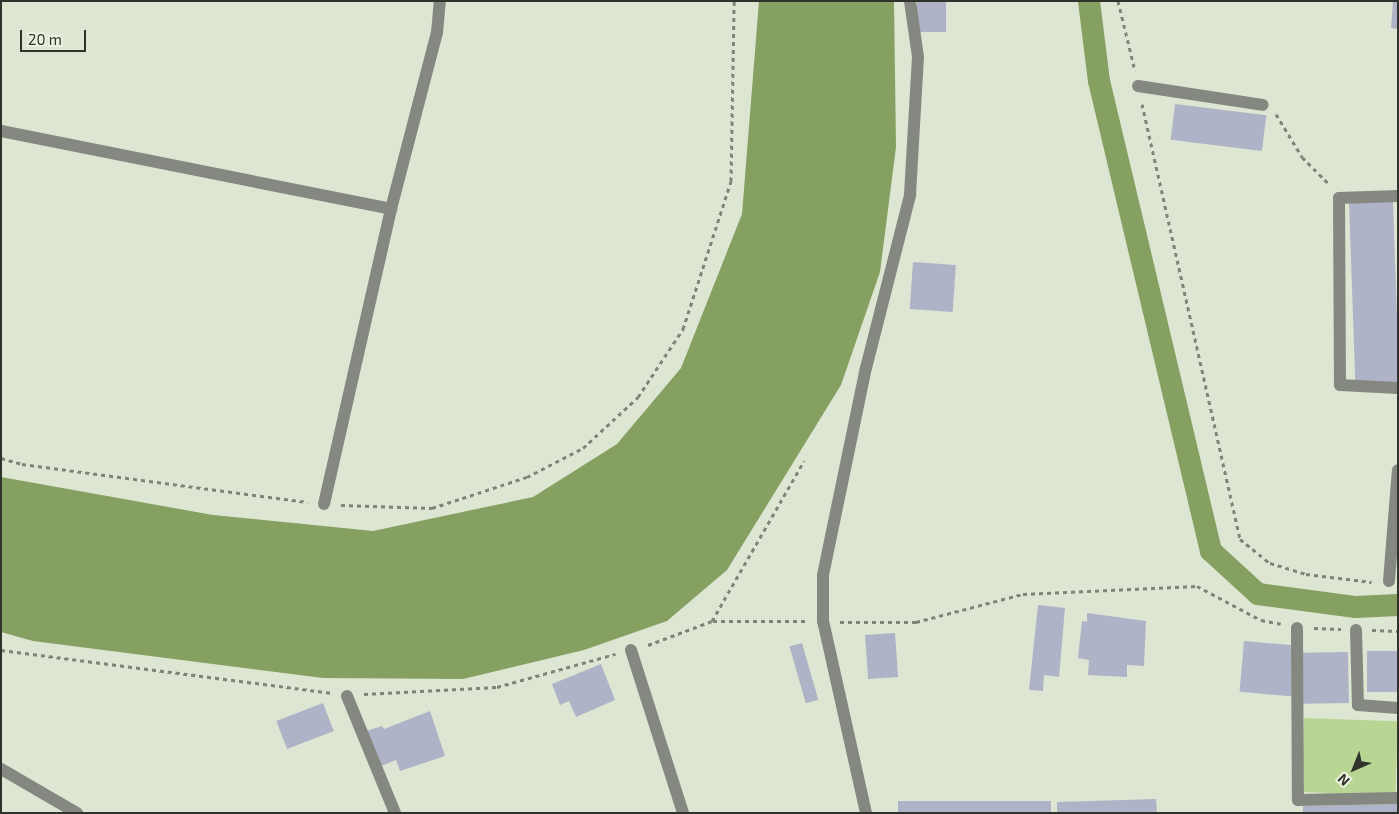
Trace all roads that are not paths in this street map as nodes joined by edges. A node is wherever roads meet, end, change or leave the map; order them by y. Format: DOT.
graph roads {
  1 [pos="440,1"];
  2 [pos="910,1"];
  3 [pos="1138,86"];
  4 [pos="1263,105"];
  5 [pos="1,131"];
  6 [pos="1398,196"];
  7 [pos="391,208"];
  8 [pos="1398,388"];
  9 [pos="1398,470"];
  10 [pos="324,504"];
  11 [pos="1389,581"];
  12 [pos="1297,628"];
  13 [pos="1356,630"];
  14 [pos="631,650"];
  15 [pos="347,696"];
  16 [pos="1398,708"];
  17 [pos="1,768"];
  18 [pos="1398,798"];
  19 [pos="77,813"];
  20 [pos="395,813"];
  21 [pos="683,813"];
  22 [pos="866,813"];
  1 -- 7 [label="street"];
  2 -- 22 [label="street"];
  3 -- 4 [label="street"];
  5 -- 7 [label="street"];
  6 -- 8 [label="street"];
  7 -- 10 [label="street"];
  9 -- 11 [label="street"];
  12 -- 18 [label="street"];
  13 -- 16 [label="street"];
  14 -- 21 [label="street"];
  15 -- 20 [label="street"];
  17 -- 19 [label="street"];
}
